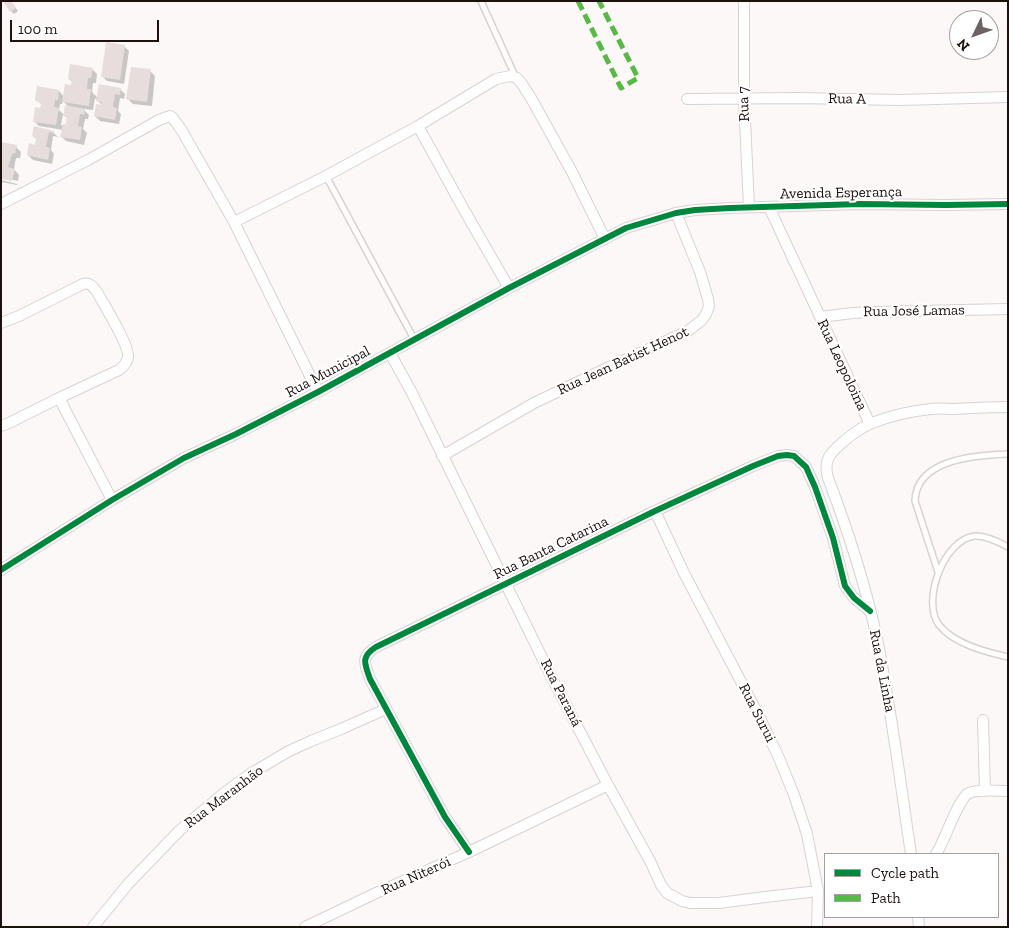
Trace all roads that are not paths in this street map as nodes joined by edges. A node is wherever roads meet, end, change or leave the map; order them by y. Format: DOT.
graph roads {
  1 [pos="482,1"];
  2 [pos="744,1"];
  3 [pos="517,78"];
  4 [pos="1008,97"];
  5 [pos="744,98"];
  6 [pos="686,99"];
  7 [pos="418,126"];
  8 [pos="326,176"];
  9 [pos="1,204"];
  10 [pos="1008,204"];
  11 [pos="749,206"];
  12 [pos="769,207"];
  13 [pos="676,214"];
  14 [pos="234,222"];
  15 [pos="605,239"];
  16 [pos="509,288"];
  17 [pos="1008,309"];
  18 [pos="820,317"];
  19 [pos="1,323"];
  20 [pos="414,340"];
  21 [pos="390,353"];
  22 [pos="318,392"];
  23 [pos="59,398"];
  24 [pos="1008,407"];
  25 [pos="870,424"];
  26 [pos="1,426"];
  27 [pos="1008,454"];
  28 [pos="442,456"];
  29 [pos="112,500"];
  30 [pos="655,511"];
  31 [pos="1008,548"];
  32 [pos="1,570"];
  33 [pos="938,572"];
  34 [pos="506,584"];
  35 [pos="870,611"];
  36 [pos="1008,657"];
  37 [pos="386,709"];
  38 [pos="983,720"];
  39 [pos="608,785"];
  40 [pos="985,791"];
  41 [pos="1008,791"];
  42 [pos="469,852"];
  43 [pos="911,853"];
  44 [pos="937,853"];
  45 [pos="818,892"];
  46 [pos="93,927"];
  47 [pos="305,927"];
  48 [pos="818,927"];
  1 -- 3 [label="lane"];
  2 -- 5 [label="street, Rua 7"];
  3 -- 7 [label="street"];
  3 -- 15 [label="street"];
  4 -- 5 [label="street, Rua A"];
  5 -- 6 [label="street, Rua A"];
  5 -- 11 [label="street, Rua 7"];
  7 -- 8 [label="street"];
  7 -- 16 [label="street"];
  8 -- 14 [label="street"];
  8 -- 20 [label="lane"];
  9 -- 14 [label="street, Rua Municipal"];
  10 -- 12 [label="street, Avenida Esperança"];
  11 -- 12 [label="street, Avenida Esperança"];
  11 -- 13 [label="street, Avenida Esperança"];
  12 -- 18 [label="street, Rua Leopoloina"];
  13 -- 15 [label="street, Rua Municipal"];
  13 -- 28 [label="street, Rua Jean Batist Henot"];
  14 -- 22 [label="street, Rua Municipal"];
  15 -- 16 [label="street, Rua Municipal"];
  16 -- 20 [label="street, Rua Municipal"];
  17 -- 18 [label="street, Rua José Lamas"];
  18 -- 25 [label="street, Rua Leopoloina"];
  19 -- 23 [label="street"];
  20 -- 21 [label="street, Rua Municipal"];
  21 -- 22 [label="street, Rua Municipal"];
  21 -- 28 [label="street, Rua Paraná"];
  22 -- 29 [label="street, Rua Municipal"];
  23 -- 26 [label="street"];
  23 -- 29 [label="street"];
  24 -- 25 [label="street, Rua Leopoloina"];
  25 -- 35 [label="street, Rua da Linha"];
  27 -- 33 [label="lane"];
  28 -- 34 [label="street, Rua Paraná"];
  29 -- 32 [label="street, Rua Municipal"];
  30 -- 34 [label="street, Rua Banta Catarina"];
  30 -- 35 [label="street, Rua Banta Catarina"];
  30 -- 45 [label="street, Rua Surui"];
  31 -- 33 [label="lane"];
  33 -- 36 [label="lane"];
  34 -- 37 [label="street, Rua Banta Catarina"];
  34 -- 39 [label="street, Rua Paraná"];
  35 -- 43 [label="street, Rua da Linha"];
  37 -- 42 [label="street, Rua Banta Catarina"];
  37 -- 46 [label="street, Rua Maranhão"];
  38 -- 40 [label="street"];
  39 -- 42 [label="street, Rua Niterói"];
  39 -- 45 [label="street, Rua Paraná"];
  40 -- 41 [label="street"];
  40 -- 44 [label="street"];
  42 -- 47 [label="street, Rua Niterói"];
  45 -- 48 [label="street, Rua Surui"];
}
